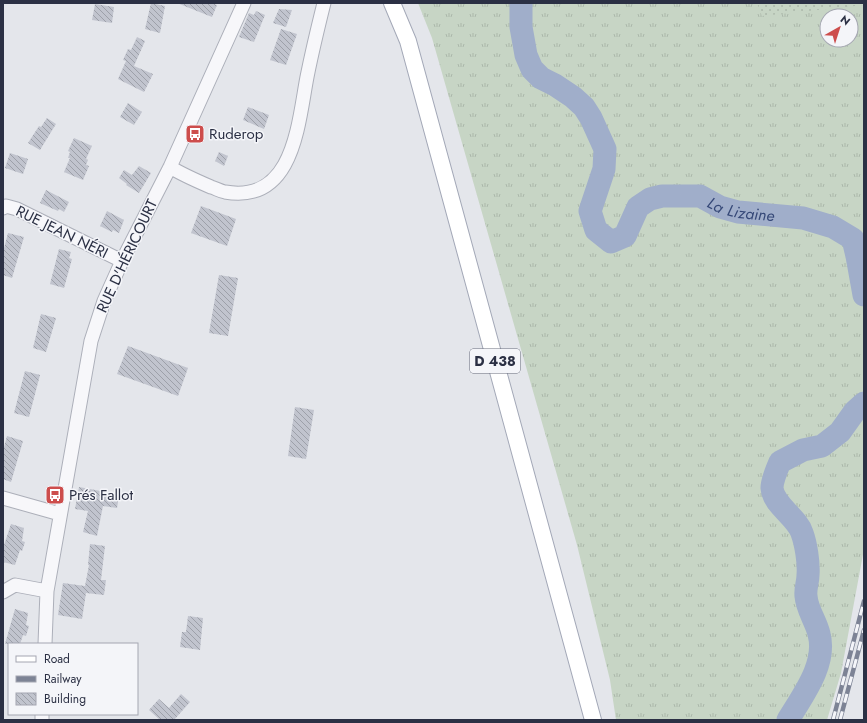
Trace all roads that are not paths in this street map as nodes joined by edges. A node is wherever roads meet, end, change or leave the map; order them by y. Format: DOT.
graph roads {
  1 [pos="244,3"];
  2 [pos="324,3"];
  3 [pos="392,3"];
  4 [pos="170,167"];
  5 [pos="3,208"];
  6 [pos="122,262"];
  7 [pos="3,498"];
  8 [pos="60,514"];
  9 [pos="47,591"];
  10 [pos="3,592"];
  11 [pos="45,643"];
  12 [pos="593,720"];
  1 -- 4 [label="street, RUE D'HÉRICOURT"];
  2 -- 4 [label="street"];
  3 -- 12 [label="main road, D 438"];
  4 -- 6 [label="street, RUE D'HÉRICOURT"];
  5 -- 6 [label="street, RUE JEAN NÉRI"];
  6 -- 8 [label="street, RUE D'HÉRICOURT"];
  7 -- 8 [label="street"];
  8 -- 9 [label="street, RUE D'HÉRICOURT"];
  9 -- 10 [label="street"];
  9 -- 11 [label="street, RUE D'HÉRICOURT"];
}
